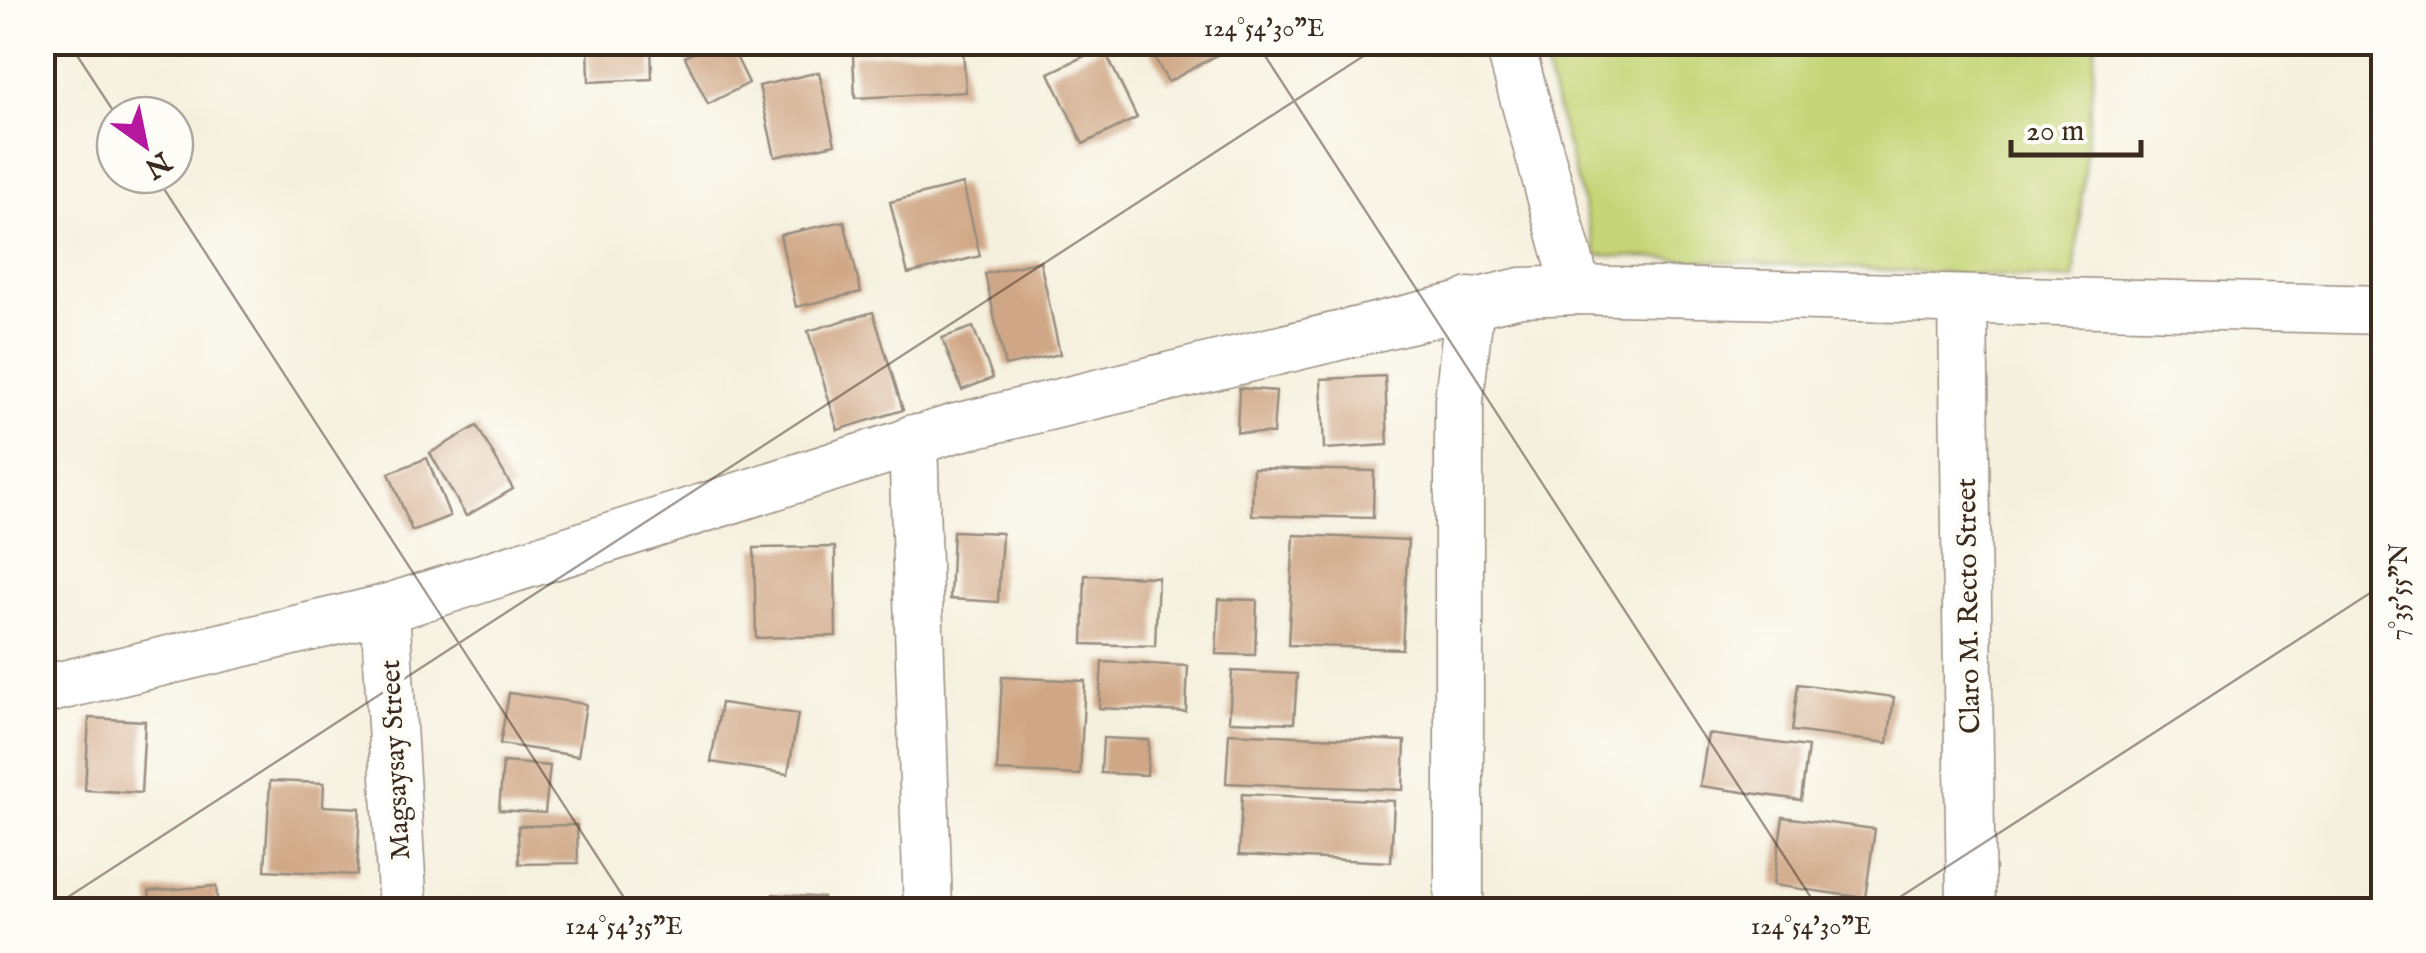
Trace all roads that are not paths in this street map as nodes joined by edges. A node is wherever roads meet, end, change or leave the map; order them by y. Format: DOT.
graph roads {
  1 [pos="1510,42"];
  2 [pos="1576,290"];
  3 [pos="1963,301"];
  4 [pos="1470,302"];
  5 [pos="2384,310"];
  6 [pos="914,439"];
  7 [pos="385,609"];
  8 [pos="42,690"];
  9 [pos="403,910"];
  10 [pos="928,910"];
  11 [pos="1460,910"];
  12 [pos="1971,910"];
  1 -- 2 [label="street"];
  2 -- 3 [label="street"];
  2 -- 4 [label="street"];
  3 -- 5 [label="street"];
  3 -- 12 [label="street, Claro M. Recto Street"];
  4 -- 6 [label="street"];
  4 -- 11 [label="street"];
  6 -- 7 [label="street"];
  6 -- 10 [label="street"];
  7 -- 8 [label="street"];
  7 -- 9 [label="street, Magsaysay Street"];
}
